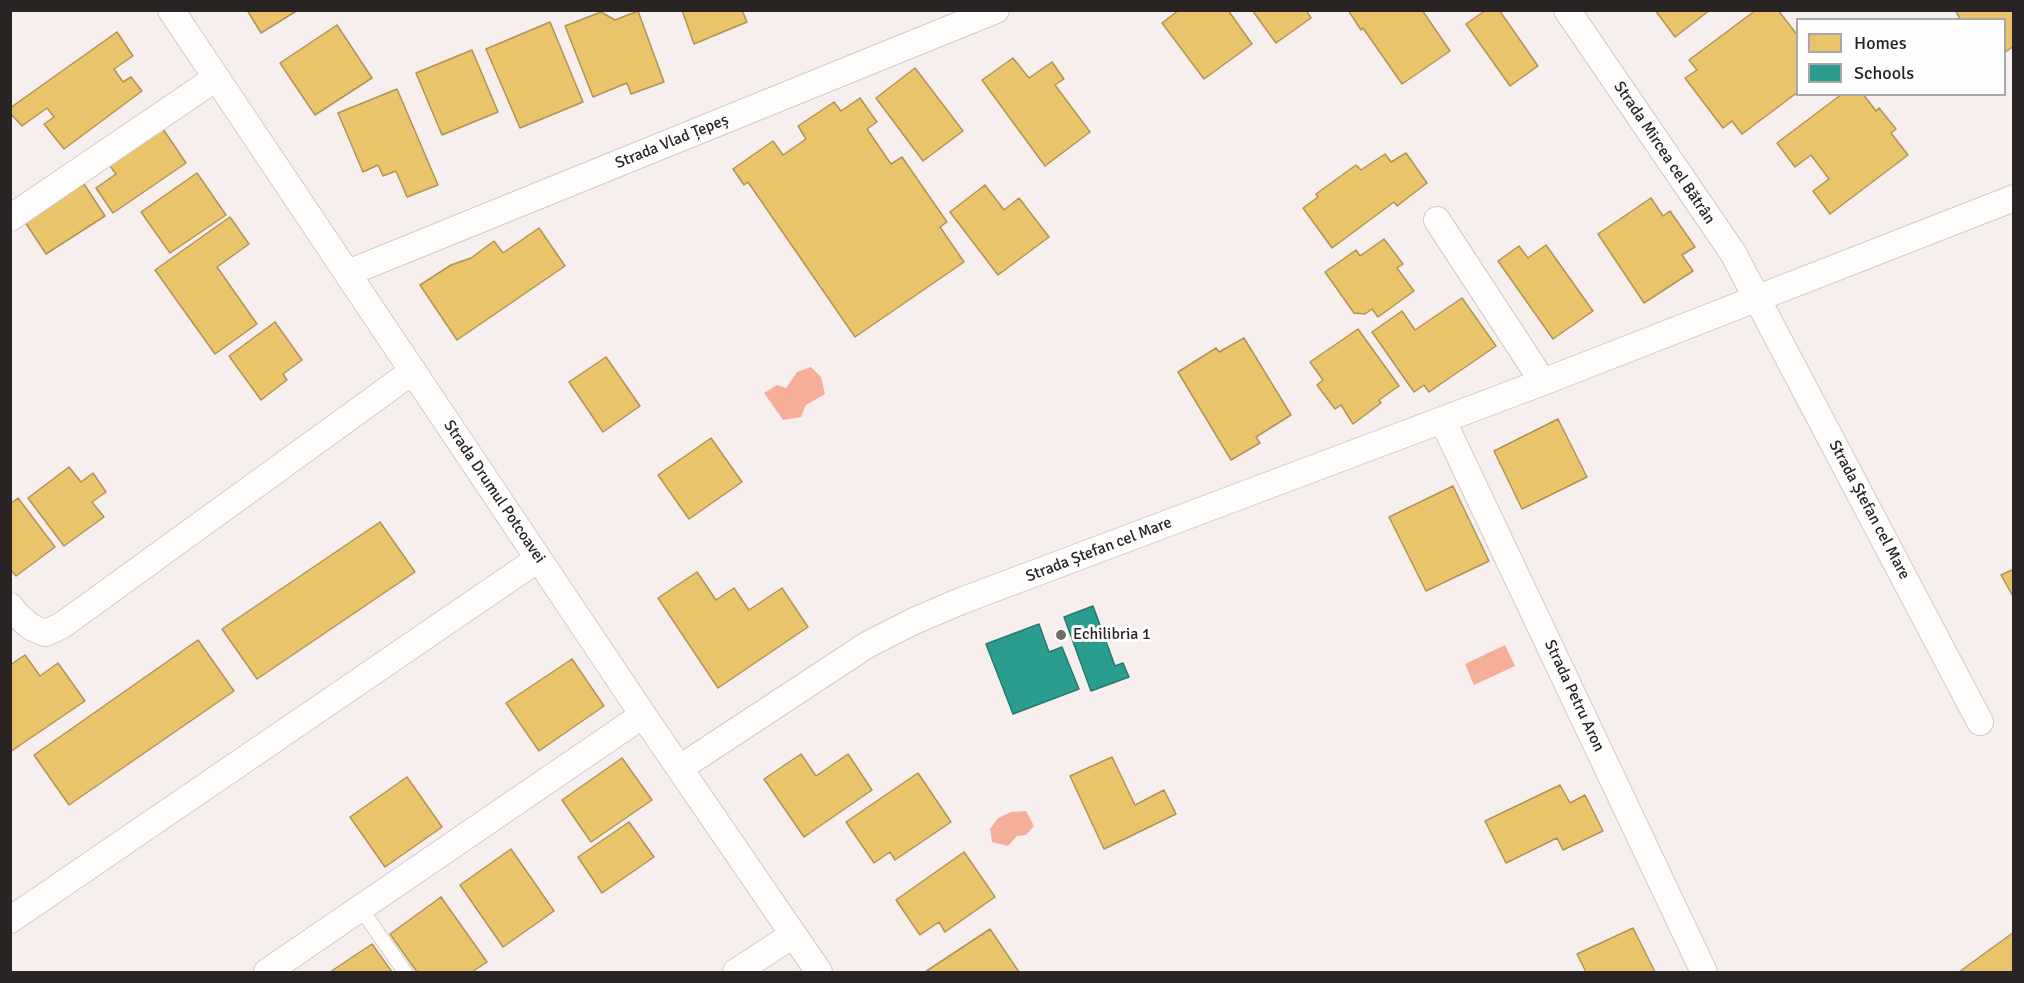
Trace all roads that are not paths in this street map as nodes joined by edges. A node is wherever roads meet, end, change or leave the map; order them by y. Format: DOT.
graph roads {
  1 [pos="171,10"];
  2 [pos="996,10"];
  3 [pos="1567,10"];
  4 [pos="216,78"];
  5 [pos="2013,198"];
  6 [pos="10,218"];
  7 [pos="1437,220"];
  8 [pos="348,273"];
  9 [pos="1758,298"];
  10 [pos="413,371"];
  11 [pos="1543,382"];
  12 [pos="1443,421"];
  13 [pos="538,560"];
  14 [pos="10,606"];
  15 [pos="643,715"];
  16 [pos="1980,722"];
  17 [pos="680,768"];
  18 [pos="360,909"];
  19 [pos="10,920"];
  20 [pos="793,934"];
  21 [pos="267,972"];
  22 [pos="405,972"];
  23 [pos="736,972"];
  24 [pos="819,972"];
  25 [pos="1704,972"];
  1 -- 4 [label="street, Strada Drumul Potcoavei"];
  2 -- 8 [label="street, Strada Vlad Țepeș"];
  3 -- 9 [label="street, Strada Mircea cel Bătrân"];
  4 -- 6 [label="street"];
  4 -- 8 [label="street, Strada Drumul Potcoavei"];
  5 -- 9 [label="street, Strada Ștefan cel Mare"];
  7 -- 11 [label="street"];
  8 -- 10 [label="street, Strada Drumul Potcoavei"];
  9 -- 11 [label="street, Strada Ștefan cel Mare"];
  9 -- 16 [label="street, Strada Ștefan cel Mare"];
  10 -- 13 [label="street, Strada Drumul Potcoavei"];
  10 -- 14 [label="street"];
  11 -- 12 [label="street, Strada Ștefan cel Mare"];
  12 -- 17 [label="street, Strada Ștefan cel Mare"];
  12 -- 25 [label="street, Strada Petru Aron"];
  13 -- 15 [label="street, Strada Drumul Potcoavei"];
  13 -- 19 [label="street"];
  15 -- 17 [label="street, Strada Drumul Potcoavei"];
  15 -- 18 [label="street"];
  17 -- 20 [label="street, Strada Drumul Potcoavei"];
  18 -- 21 [label="street"];
  18 -- 22 [label="lane"];
  20 -- 23 [label="street"];
  20 -- 24 [label="street, Strada Drumul Potcoavei"];
}
